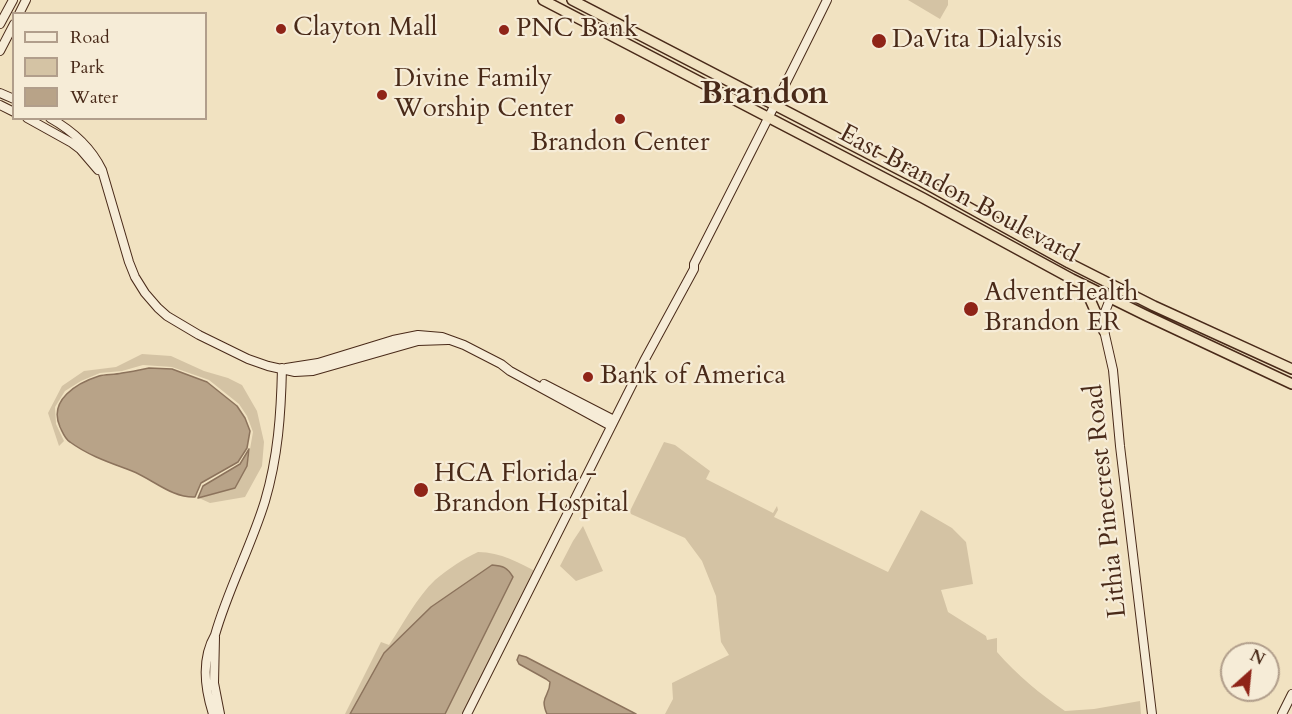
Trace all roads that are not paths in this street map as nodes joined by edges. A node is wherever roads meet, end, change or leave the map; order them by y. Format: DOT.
graph roads {
  1 [pos="13,0"];
  2 [pos="543,0"];
  3 [pos="572,0"];
  4 [pos="828,0"];
  5 [pos="555,6"];
  6 [pos="597,13"];
  7 [pos="0,24"];
  8 [pos="12,28"];
  9 [pos="0,51"];
  10 [pos="775,106"];
  11 [pos="768,118"];
  12 [pos="31,120"];
  13 [pos="53,120"];
  14 [pos="105,179"];
  15 [pos="1083,285"];
  16 [pos="1115,286"];
  17 [pos="1110,298"];
  18 [pos="1104,332"];
  19 [pos="282,368"];
  20 [pos="1292,369"];
  21 [pos="1292,384"];
  22 [pos="613,423"];
  23 [pos="215,635"];
  24 [pos="1292,694"];
  25 [pos="213,714"];
  26 [pos="220,714"];
  27 [pos="467,714"];
  28 [pos="1152,714"];
  29 [pos="1282,714"];
  1 -- 7 [label="street"];
  2 -- 5 [label="highway"];
  3 -- 6 [label="highway"];
  4 -- 10 [label="street"];
  5 -- 6 [label="highway"];
  5 -- 11 [label="highway, East Brandon Boulevard"];
  6 -- 10 [label="highway, East Brandon Boulevard"];
  8 -- 9 [label="street"];
  10 -- 11 [label="street"];
  10 -- 16 [label="highway, East Brandon Boulevard"];
  11 -- 15 [label="highway, East Brandon Boulevard"];
  11 -- 22 [label="street"];
  12 -- 14 [label="street"];
  13 -- 14 [label="street"];
  14 -- 19 [label="street"];
  15 -- 17 [label="highway, East Brandon Boulevard"];
  15 -- 18 [label="highway"];
  16 -- 17 [label="street, Lithia Pinecrest Road"];
  16 -- 20 [label="highway, East Brandon Boulevard"];
  17 -- 18 [label="street, Lithia Pinecrest Road"];
  17 -- 21 [label="highway, East Brandon Boulevard"];
  18 -- 28 [label="street, Lithia Pinecrest Road"];
  19 -- 22 [label="street"];
  19 -- 23 [label="street"];
  22 -- 27 [label="street"];
  23 -- 25 [label="street"];
  23 -- 26 [label="street"];
  24 -- 29 [label="street"];
}
